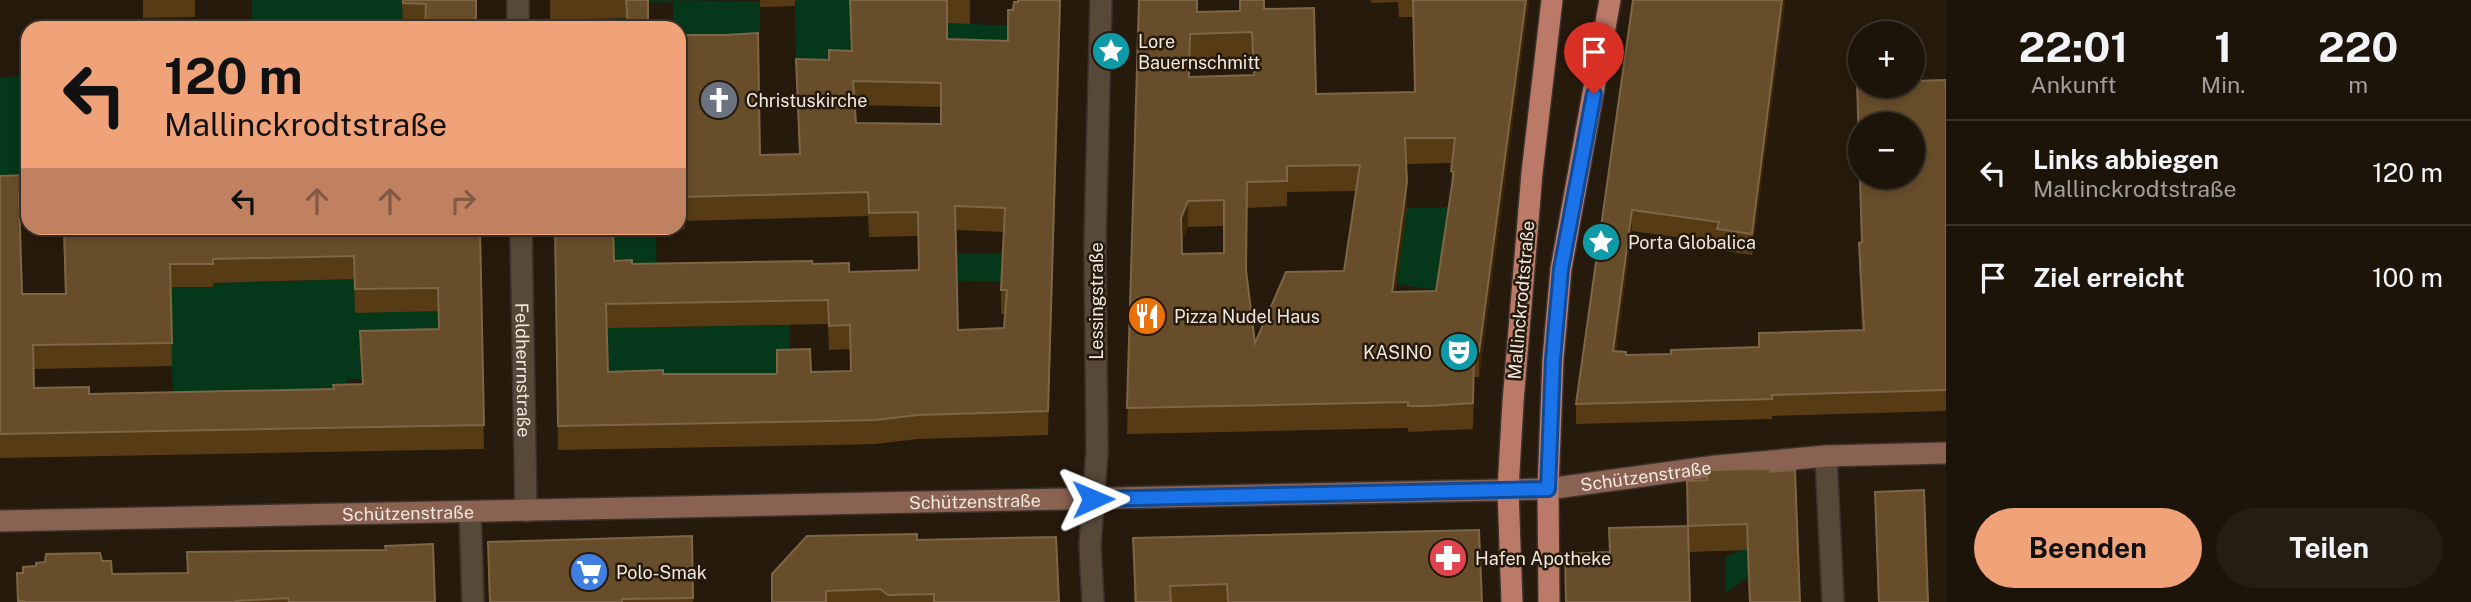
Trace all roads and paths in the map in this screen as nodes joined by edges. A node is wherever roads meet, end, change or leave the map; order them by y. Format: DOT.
graph roads {
  1 [pos="518,0"];
  2 [pos="1101,0"];
  3 [pos="1552,0"];
  4 [pos="1610,0"];
  5 [pos="518,21"];
  6 [pos="521,235"];
  7 [pos="1946,453"];
  8 [pos="1826,456"];
  9 [pos="1548,489"];
  10 [pos="1508,490"];
  11 [pos="1093,499"];
  12 [pos="526,511"];
  13 [pos="470,512"];
  14 [pos="0,521"];
  15 [pos="473,602"];
  16 [pos="1093,602"];
  17 [pos="1512,602"];
  18 [pos="1549,602"];
  19 [pos="1833,602"];
  1 -- 5 [label="street"];
  2 -- 11 [label="street, Lessingstraße"];
  3 -- 10 [label="main road, Mallinckrodtstraße"];
  4 -- 9 [label="main road, Mallinckrodtstraße"];
  6 -- 12 [label="street, Feldherrnstraße"];
  7 -- 8 [label="street, Schützenstraße"];
  8 -- 9 [label="street, Schützenstraße"];
  8 -- 19 [label="street"];
  9 -- 10 [label="street, Schützenstraße"];
  9 -- 18 [label="main road, Mallinckrodtstraße"];
  10 -- 11 [label="street, Schützenstraße"];
  10 -- 17 [label="main road, Mallinckrodtstraße"];
  11 -- 12 [label="street, Schützenstraße"];
  11 -- 16 [label="street, Lessingstraße"];
  12 -- 13 [label="street, Schützenstraße"];
  13 -- 14 [label="street, Schützenstraße"];
  13 -- 15 [label="street"];
}
